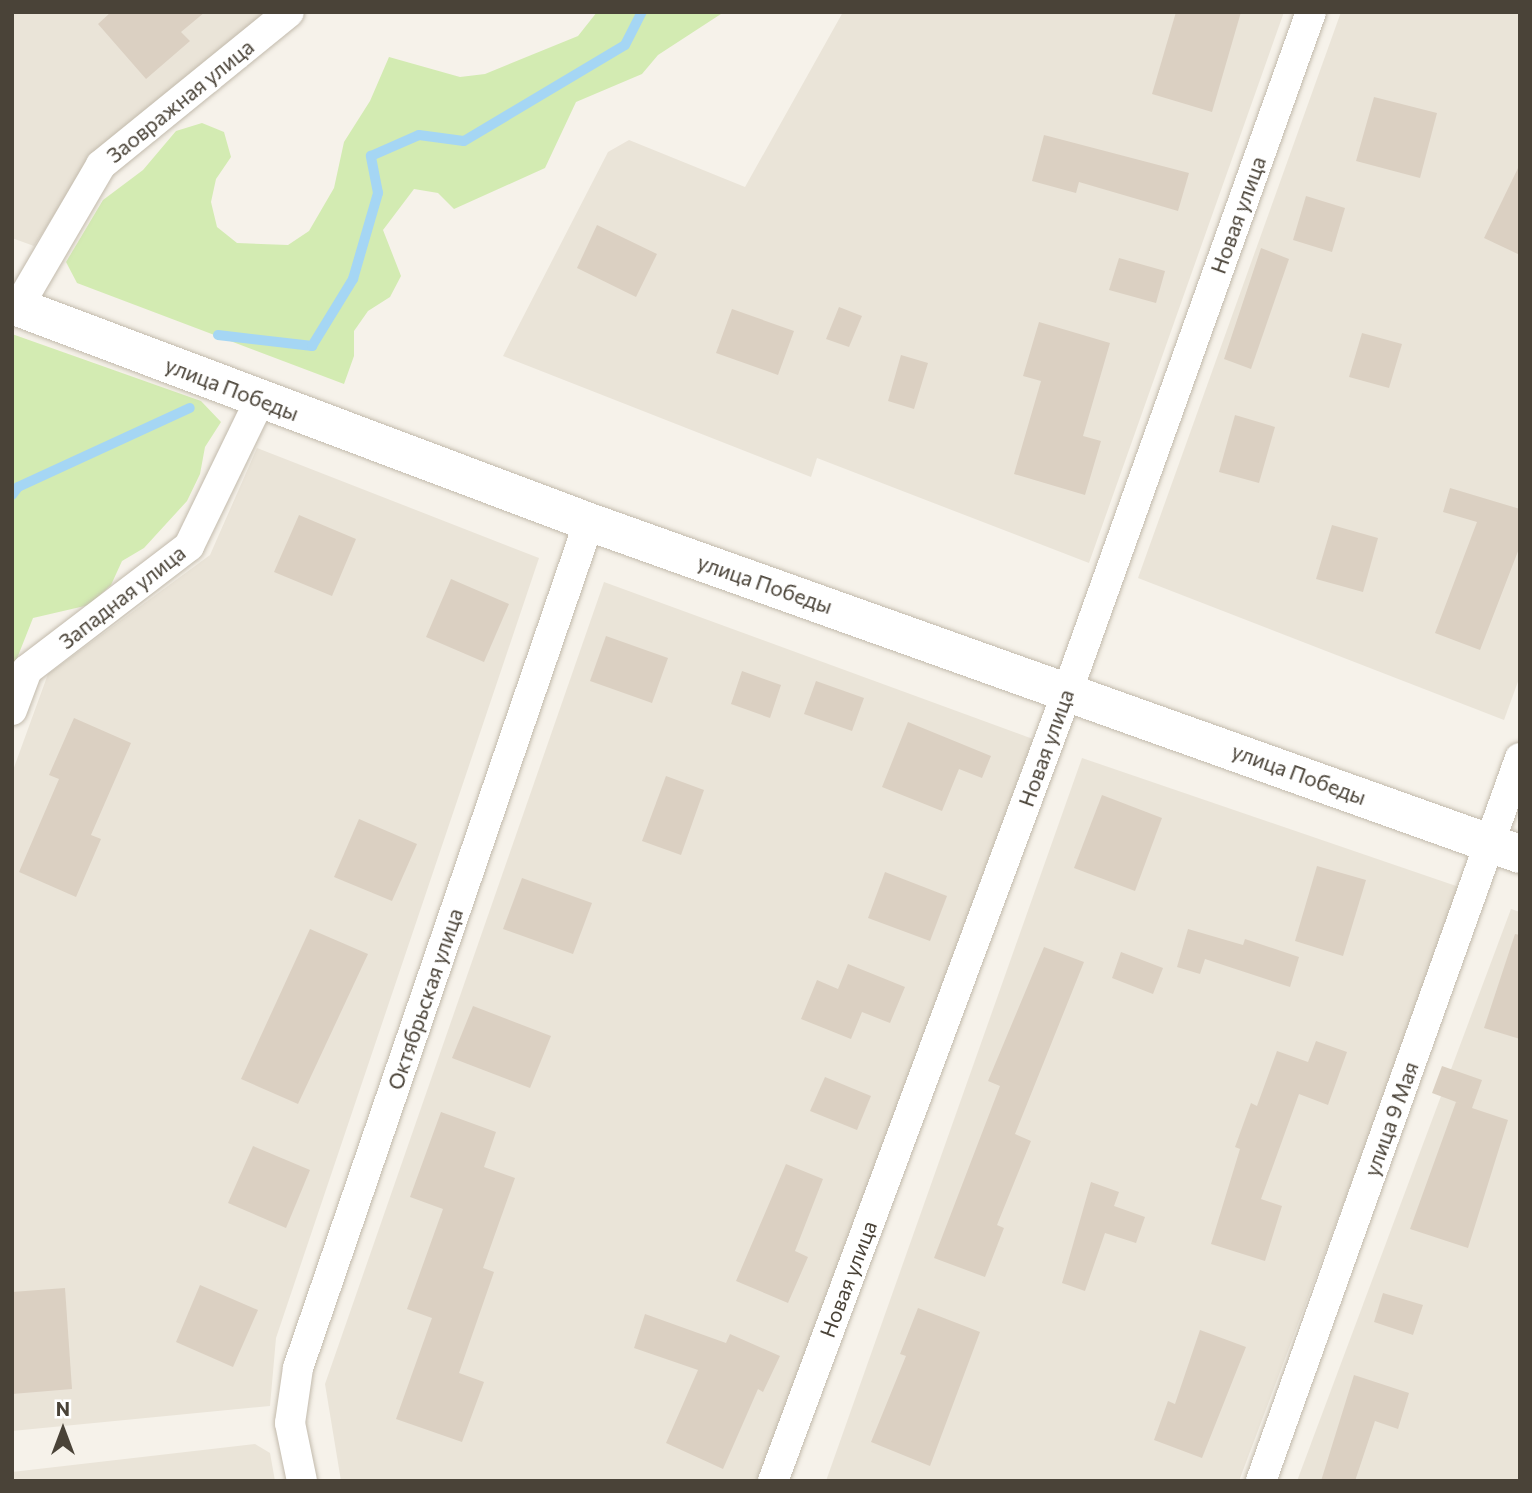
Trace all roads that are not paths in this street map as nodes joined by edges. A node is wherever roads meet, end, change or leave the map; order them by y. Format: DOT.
graph roads {
  1 [pos="289,12"];
  2 [pos="1311,12"];
  3 [pos="15,306"];
  4 [pos="261,400"];
  5 [pos="589,522"];
  6 [pos="1068,691"];
  7 [pos="12,710"];
  8 [pos="1520,758"];
  9 [pos="1505,849"];
  10 [pos="302,1481"];
  11 [pos="772,1481"];
  12 [pos="1261,1481"];
  1 -- 3 [label="street, Заовражная улица"];
  2 -- 6 [label="street, Новая улица"];
  3 -- 4 [label="street, улица Победы"];
  4 -- 5 [label="street, улица Победы"];
  4 -- 7 [label="street, Западная улица"];
  5 -- 6 [label="street, улица Победы"];
  5 -- 10 [label="street, Октябрьская улица"];
  6 -- 9 [label="street, улица Победы"];
  6 -- 11 [label="street, Новая улица"];
  8 -- 9 [label="street, улица 9 Мая"];
  9 -- 12 [label="street, улица 9 Мая"];
}
